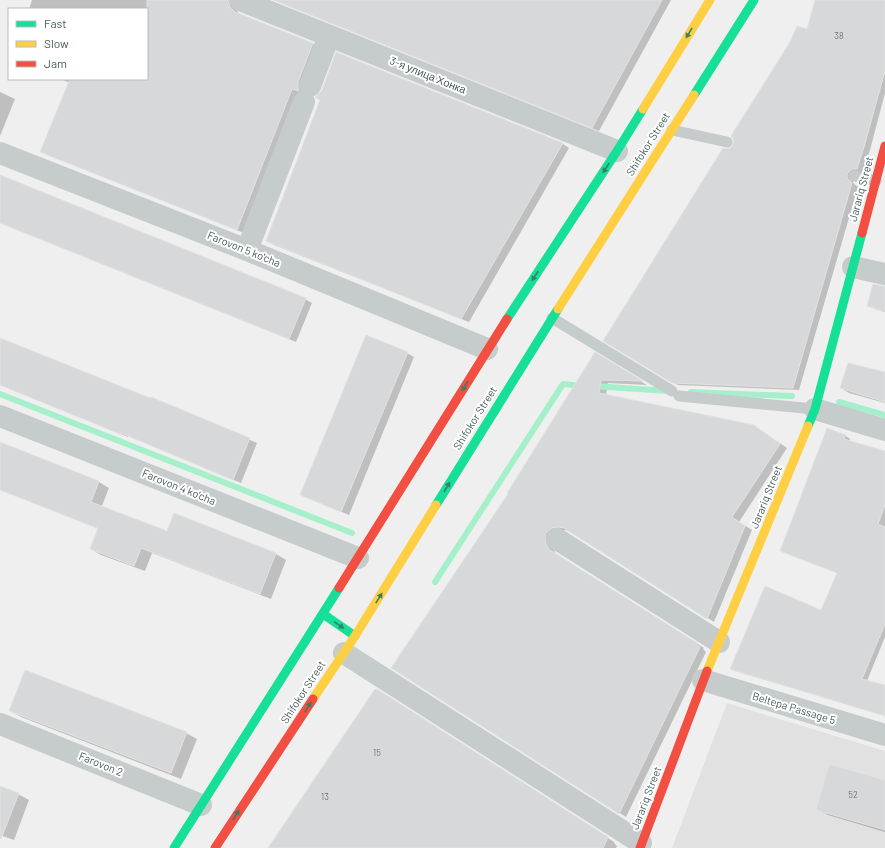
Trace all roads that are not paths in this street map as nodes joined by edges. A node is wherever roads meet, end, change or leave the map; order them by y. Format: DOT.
graph roads {
  1 [pos="240,0"];
  2 [pos="710,0"];
  3 [pos="754,0"];
  4 [pos="329,36"];
  5 [pos="672,130"];
  6 [pos="727,142"];
  7 [pos="885,146"];
  8 [pos="617,151"];
  9 [pos="0,153"];
  10 [pos="854,176"];
  11 [pos="876,180"];
  12 [pos="247,250"];
  13 [pos="853,267"];
  14 [pos="885,274"];
  15 [pos="552,318"];
  16 [pos="487,349"];
  17 [pos="815,409"];
  18 [pos="0,416"];
  19 [pos="885,430"];
  20 [pos="557,539"];
  21 [pos="358,558"];
  22 [pos="323,614"];
  23 [pos="719,642"];
  24 [pos="349,644"];
  25 [pos="703,680"];
  26 [pos="0,724"];
  27 [pos="885,735"];
  28 [pos="201,805"];
  29 [pos="640,846"];
  30 [pos="174,848"];
  31 [pos="215,848"];
  1 -- 4 [label="street, 3-я улица Хонка"];
  2 -- 8 [label="main road, Shifokor Street, one-way"];
  3 -- 5 [label="main road, Shifokor Street"];
  4 -- 8 [label="street, 3-я улица Хонка"];
  4 -- 12 [label="street"];
  5 -- 6 [label="lane"];
  5 -- 15 [label="main road, Shifokor Street"];
  7 -- 11 [label="main road, Jarariq Street"];
  8 -- 16 [label="main road, Shifokor Street, one-way"];
  9 -- 12 [label="street, Farovon 5 ko'cha"];
  10 -- 11 [label="lane"];
  11 -- 13 [label="main road, Jarariq Street"];
  12 -- 16 [label="street, Farovon 5 ko'cha"];
  13 -- 14 [label="street"];
  13 -- 17 [label="main road, Jarariq Street"];
  15 -- 17 [label="lane"];
  24 -- 15 [label="main road, Shifokor Street, one-way"];
  16 -- 21 [label="main road, Shifokor Street, one-way"];
  17 -- 19 [label="street"];
  17 -- 23 [label="main road, Jarariq Street"];
  18 -- 21 [label="street, Farovon 4 ko'cha"];
  20 -- 23 [label="street"];
  21 -- 22 [label="main road, Shifokor Street"];
  22 -- 24 [label="main road, one-way"];
  22 -- 28 [label="main road, Shifokor Street"];
  23 -- 25 [label="main road, Jarariq Street"];
  24 -- 29 [label="street"];
  31 -- 24 [label="main road, Shifokor Street, one-way"];
  25 -- 27 [label="street, Beltepa Passage 5"];
  25 -- 29 [label="main road, Jarariq Street"];
  26 -- 28 [label="street, Farovon 2"];
  28 -- 30 [label="main road, Shifokor Street"];
}
